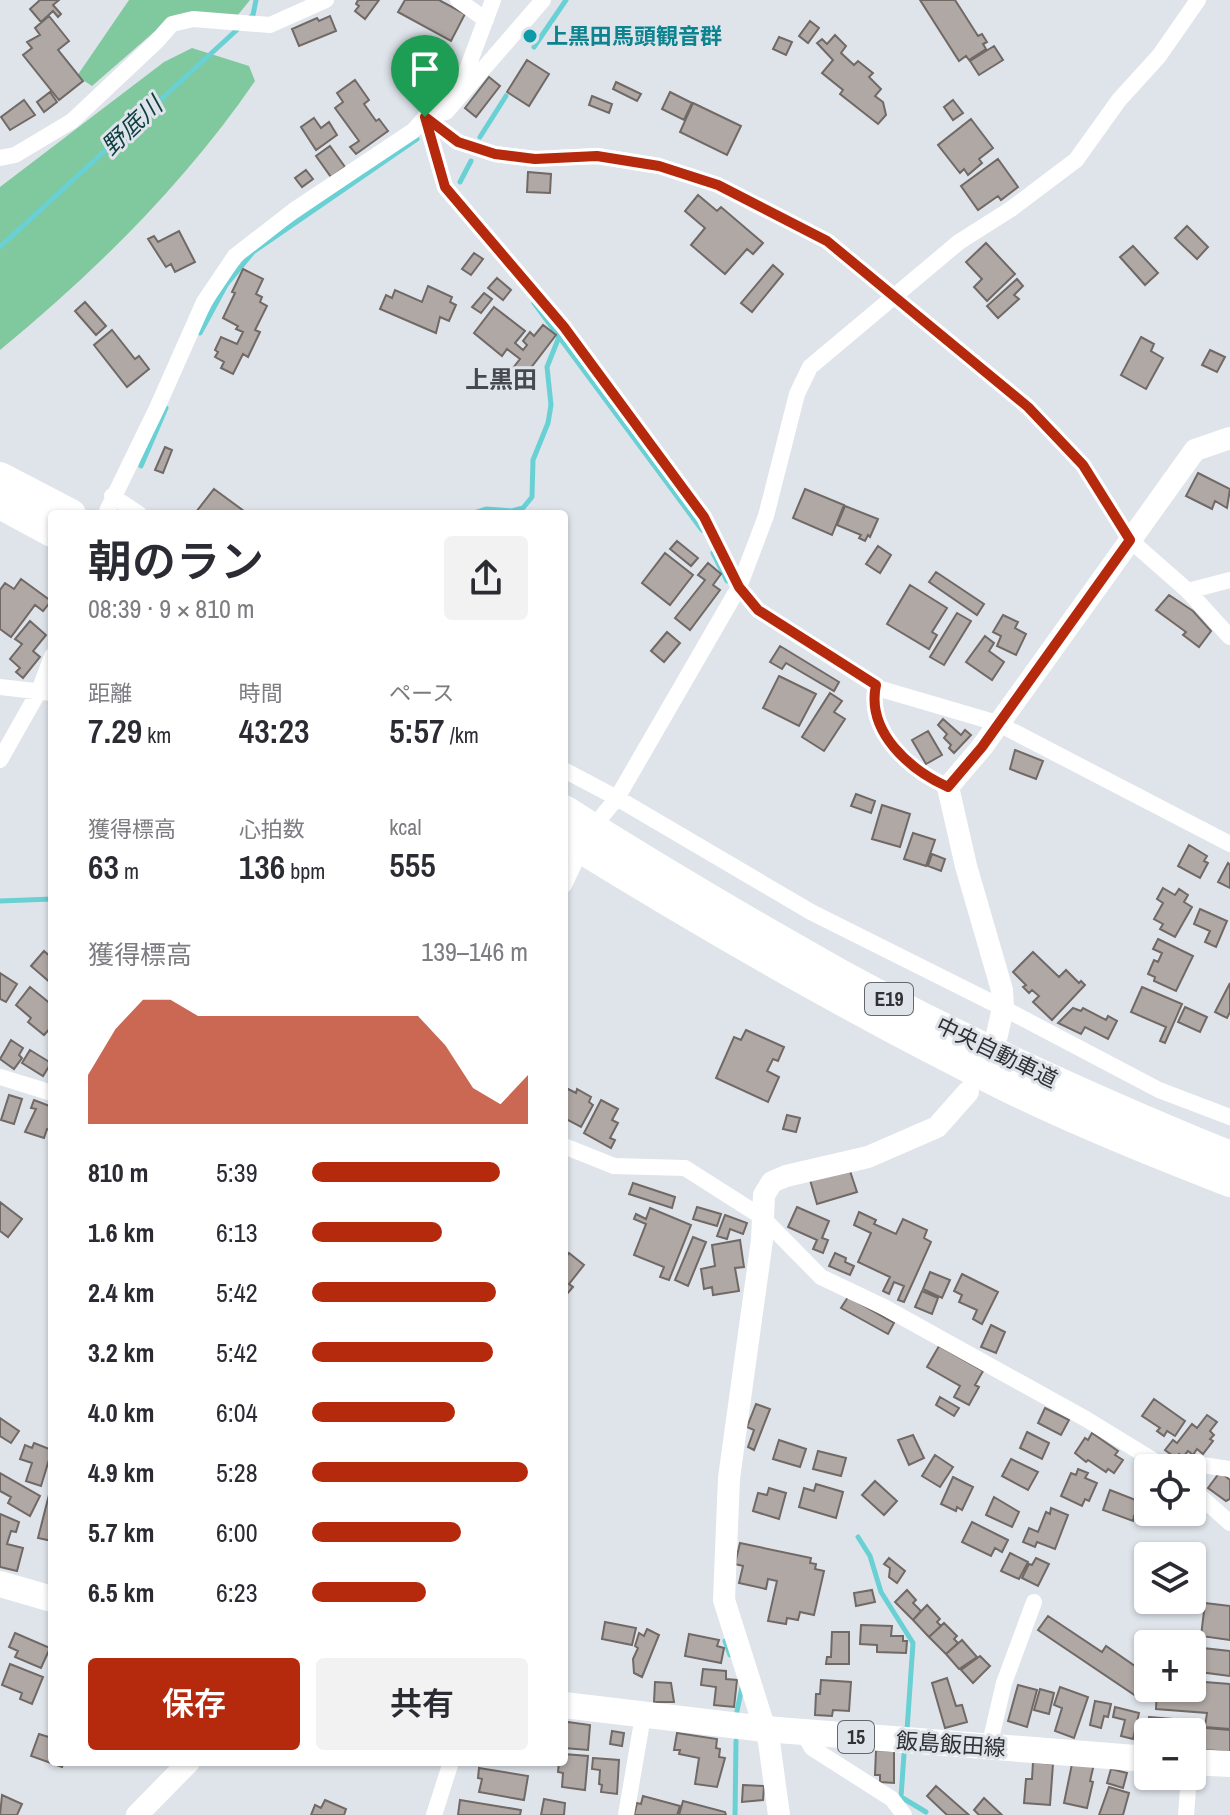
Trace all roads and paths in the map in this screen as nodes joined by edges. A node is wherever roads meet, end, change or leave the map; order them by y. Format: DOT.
graph roads {
  1 [pos="326,0"];
  2 [pos="458,0"];
  3 [pos="493,0"];
  4 [pos="543,0"];
  5 [pos="1198,0"];
  6 [pos="486,20"];
  7 [pos="425,117"];
  8 [pos="0,158"];
  9 [pos="892,297"];
  10 [pos="1230,438"];
  11 [pos="0,477"];
  12 [pos="0,504"];
  13 [pos="63,510"];
  14 [pos="128,510"];
  15 [pos="48,530"];
  16 [pos="1130,540"];
  17 [pos="1230,580"];
  18 [pos="739,587"];
  19 [pos="1188,591"];
  20 [pos="1230,637"];
  21 [pos="876,685"];
  22 [pos="0,687"];
  23 [pos="46,692"];
  24 [pos="997,723"];
  25 [pos="0,760"];
  26 [pos="568,772"];
  27 [pos="948,787"];
  28 [pos="617,798"];
  29 [pos="568,812"];
  30 [pos="603,815"];
  31 [pos="1230,844"];
  32 [pos="569,851"];
  33 [pos="1003,1008"];
  34 [pos="997,1035"];
  35 [pos="0,1077"];
  36 [pos="48,1092"];
  37 [pos="968,1092"];
  38 [pos="1230,1117"];
  39 [pos="568,1148"];
  40 [pos="1230,1156"];
  41 [pos="1230,1182"];
  42 [pos="762,1217"];
  43 [pos="1143,1454"];
  44 [pos="1206,1465"];
  45 [pos="1230,1469"];
  46 [pos="1206,1502"];
  47 [pos="1230,1523"];
  48 [pos="0,1584"];
  49 [pos="48,1598"];
  50 [pos="1034,1602"];
  51 [pos="568,1706"];
  52 [pos="643,1716"];
  53 [pos="765,1729"];
  54 [pos="803,1733"];
  55 [pos="989,1747"];
  56 [pos="1134,1758"];
  57 [pos="1206,1763"];
  58 [pos="1230,1764"];
  59 [pos="185,1766"];
  60 [pos="450,1766"];
  61 [pos="1188,1790"];
  62 [pos="137,1815"];
  63 [pos="434,1815"];
  64 [pos="626,1815"];
  65 [pos="779,1815"];
  66 [pos="904,1815"];
  67 [pos="1186,1815"];
  1 -- 8 [label="street"];
  2 -- 6 [label="street"];
  3 -- 6 [label="street"];
  4 -- 7 [label="street"];
  5 -- 9 [label="street"];
  6 -- 7 [label="street"];
  7 -- 9 [label="street"];
  7 -- 14 [label="street"];
  7 -- 18 [label="street"];
  9 -- 16 [label="street"];
  9 -- 18 [label="street"];
  10 -- 16 [label="street"];
  11 -- 13 [label="highway"];
  12 -- 15 [label="highway"];
  16 -- 19 [label="street"];
  16 -- 24 [label="street"];
  17 -- 19 [label="street"];
  18 -- 21 [label="street"];
  18 -- 28 [label="street"];
  19 -- 20 [label="street"];
  21 -- 24 [label="street"];
  21 -- 27 [label="street"];
  22 -- 23 [label="street"];
  23 -- 25 [label="street"];
  24 -- 27 [label="street"];
  24 -- 31 [label="street"];
  26 -- 28 [label="street"];
  27 -- 33 [label="street"];
  28 -- 30 [label="street"];
  28 -- 33 [label="street"];
  29 -- 40 [label="highway, 中央自動車道 / E19"];
  32 -- 41 [label="highway, 中央自動車道 / E19"];
  33 -- 34 [label="street"];
  33 -- 38 [label="street"];
  35 -- 36 [label="street"];
  37 -- 42 [label="street"];
  39 -- 42 [label="street"];
  42 -- 43 [label="street"];
  42 -- 53 [label="street"];
  44 -- 45 [label="street"];
  46 -- 47 [label="street"];
  48 -- 49 [label="main road"];
  50 -- 55 [label="street"];
  51 -- 52 [label="main road, 飯島飯田線 / 15"];
  52 -- 53 [label="main road, 飯島飯田線 / 15"];
  52 -- 64 [label="street"];
  53 -- 54 [label="main road, 飯島飯田線 / 15"];
  53 -- 65 [label="street"];
  54 -- 55 [label="main road, 飯島飯田線 / 15"];
  54 -- 66 [label="street"];
  55 -- 56 [label="main road, 飯島飯田線 / 15"];
  57 -- 58 [label="main road"];
  59 -- 62 [label="street"];
  60 -- 63 [label="street"];
  61 -- 67 [label="street"];
}
